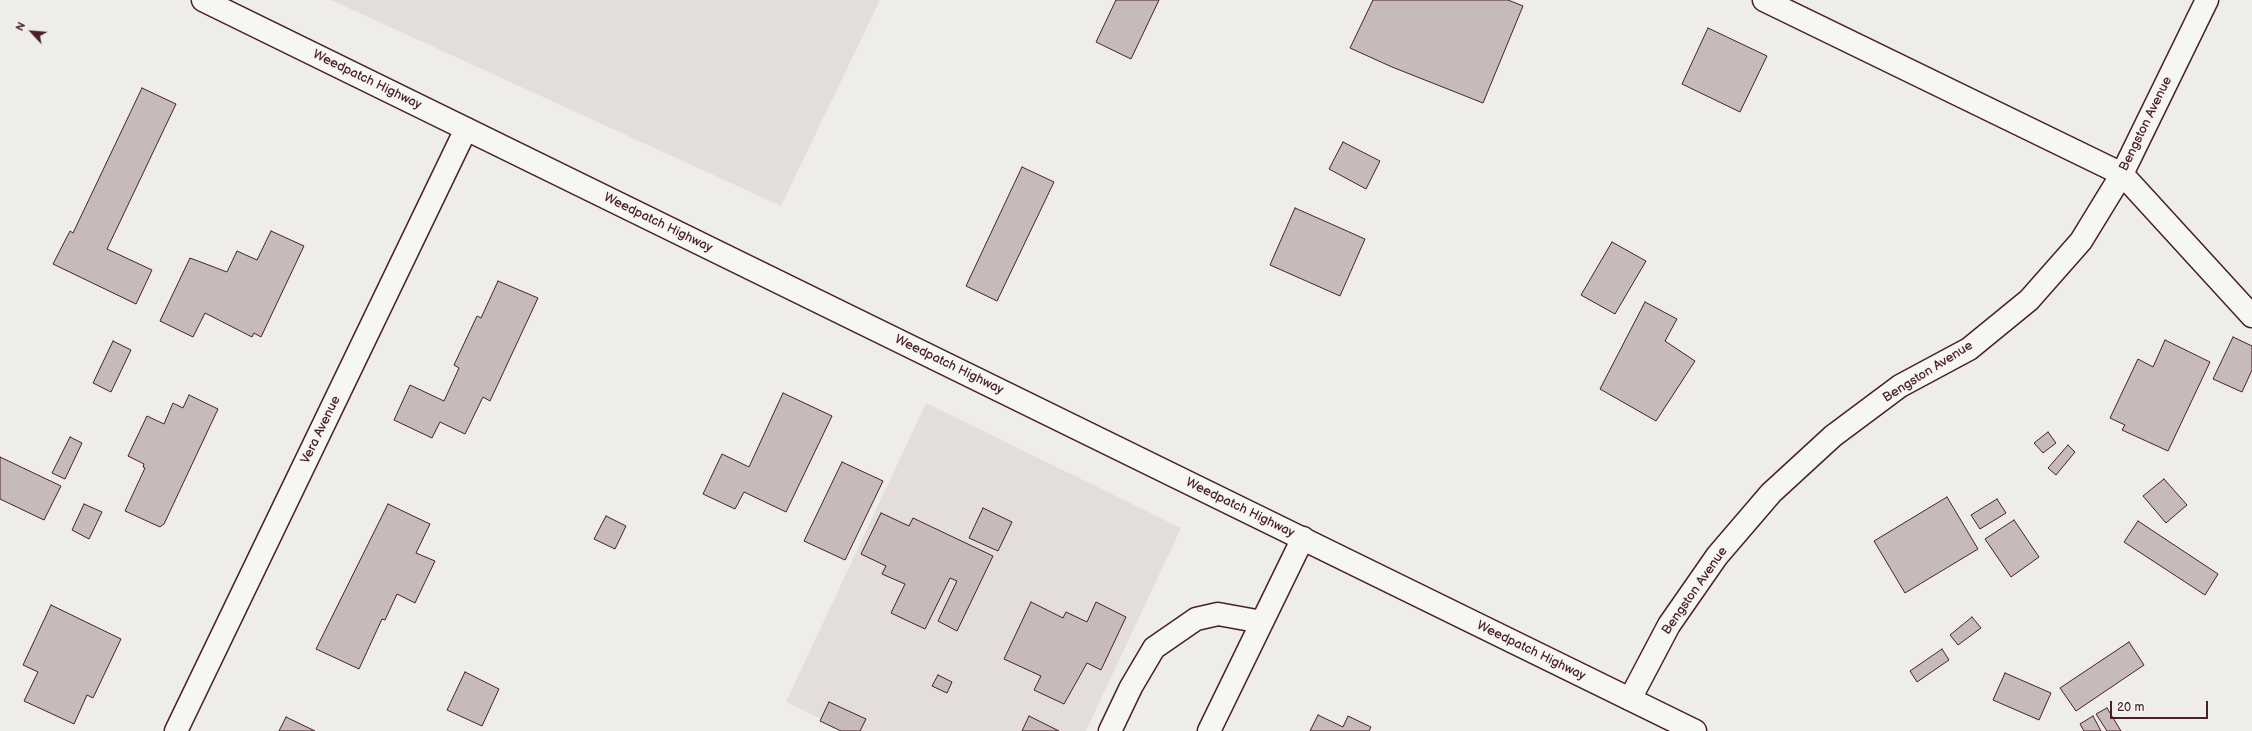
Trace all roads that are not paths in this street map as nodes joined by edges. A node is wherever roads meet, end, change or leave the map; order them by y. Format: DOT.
graph roads {
  1 [pos="203,0"];
  2 [pos="1764,0"];
  3 [pos="2207,0"];
  4 [pos="466,129"];
  5 [pos="2122,174"];
  6 [pos="2252,316"];
  7 [pos="1303,538"];
  8 [pos="1262,622"];
  9 [pos="1630,699"];
  10 [pos="176,731"];
  11 [pos="1110,731"];
  12 [pos="1209,731"];
  13 [pos="1695,731"];
  1 -- 4 [label="street, Weedpatch Highway"];
  2 -- 5 [label="street"];
  3 -- 5 [label="street, Bengston Avenue"];
  4 -- 7 [label="street, Weedpatch Highway"];
  4 -- 10 [label="street, Vera Avenue"];
  5 -- 6 [label="street"];
  5 -- 9 [label="street, Bengston Avenue"];
  7 -- 8 [label="street"];
  7 -- 9 [label="street, Weedpatch Highway"];
  8 -- 11 [label="street"];
  8 -- 12 [label="street"];
  9 -- 13 [label="street, Weedpatch Highway"];
}
